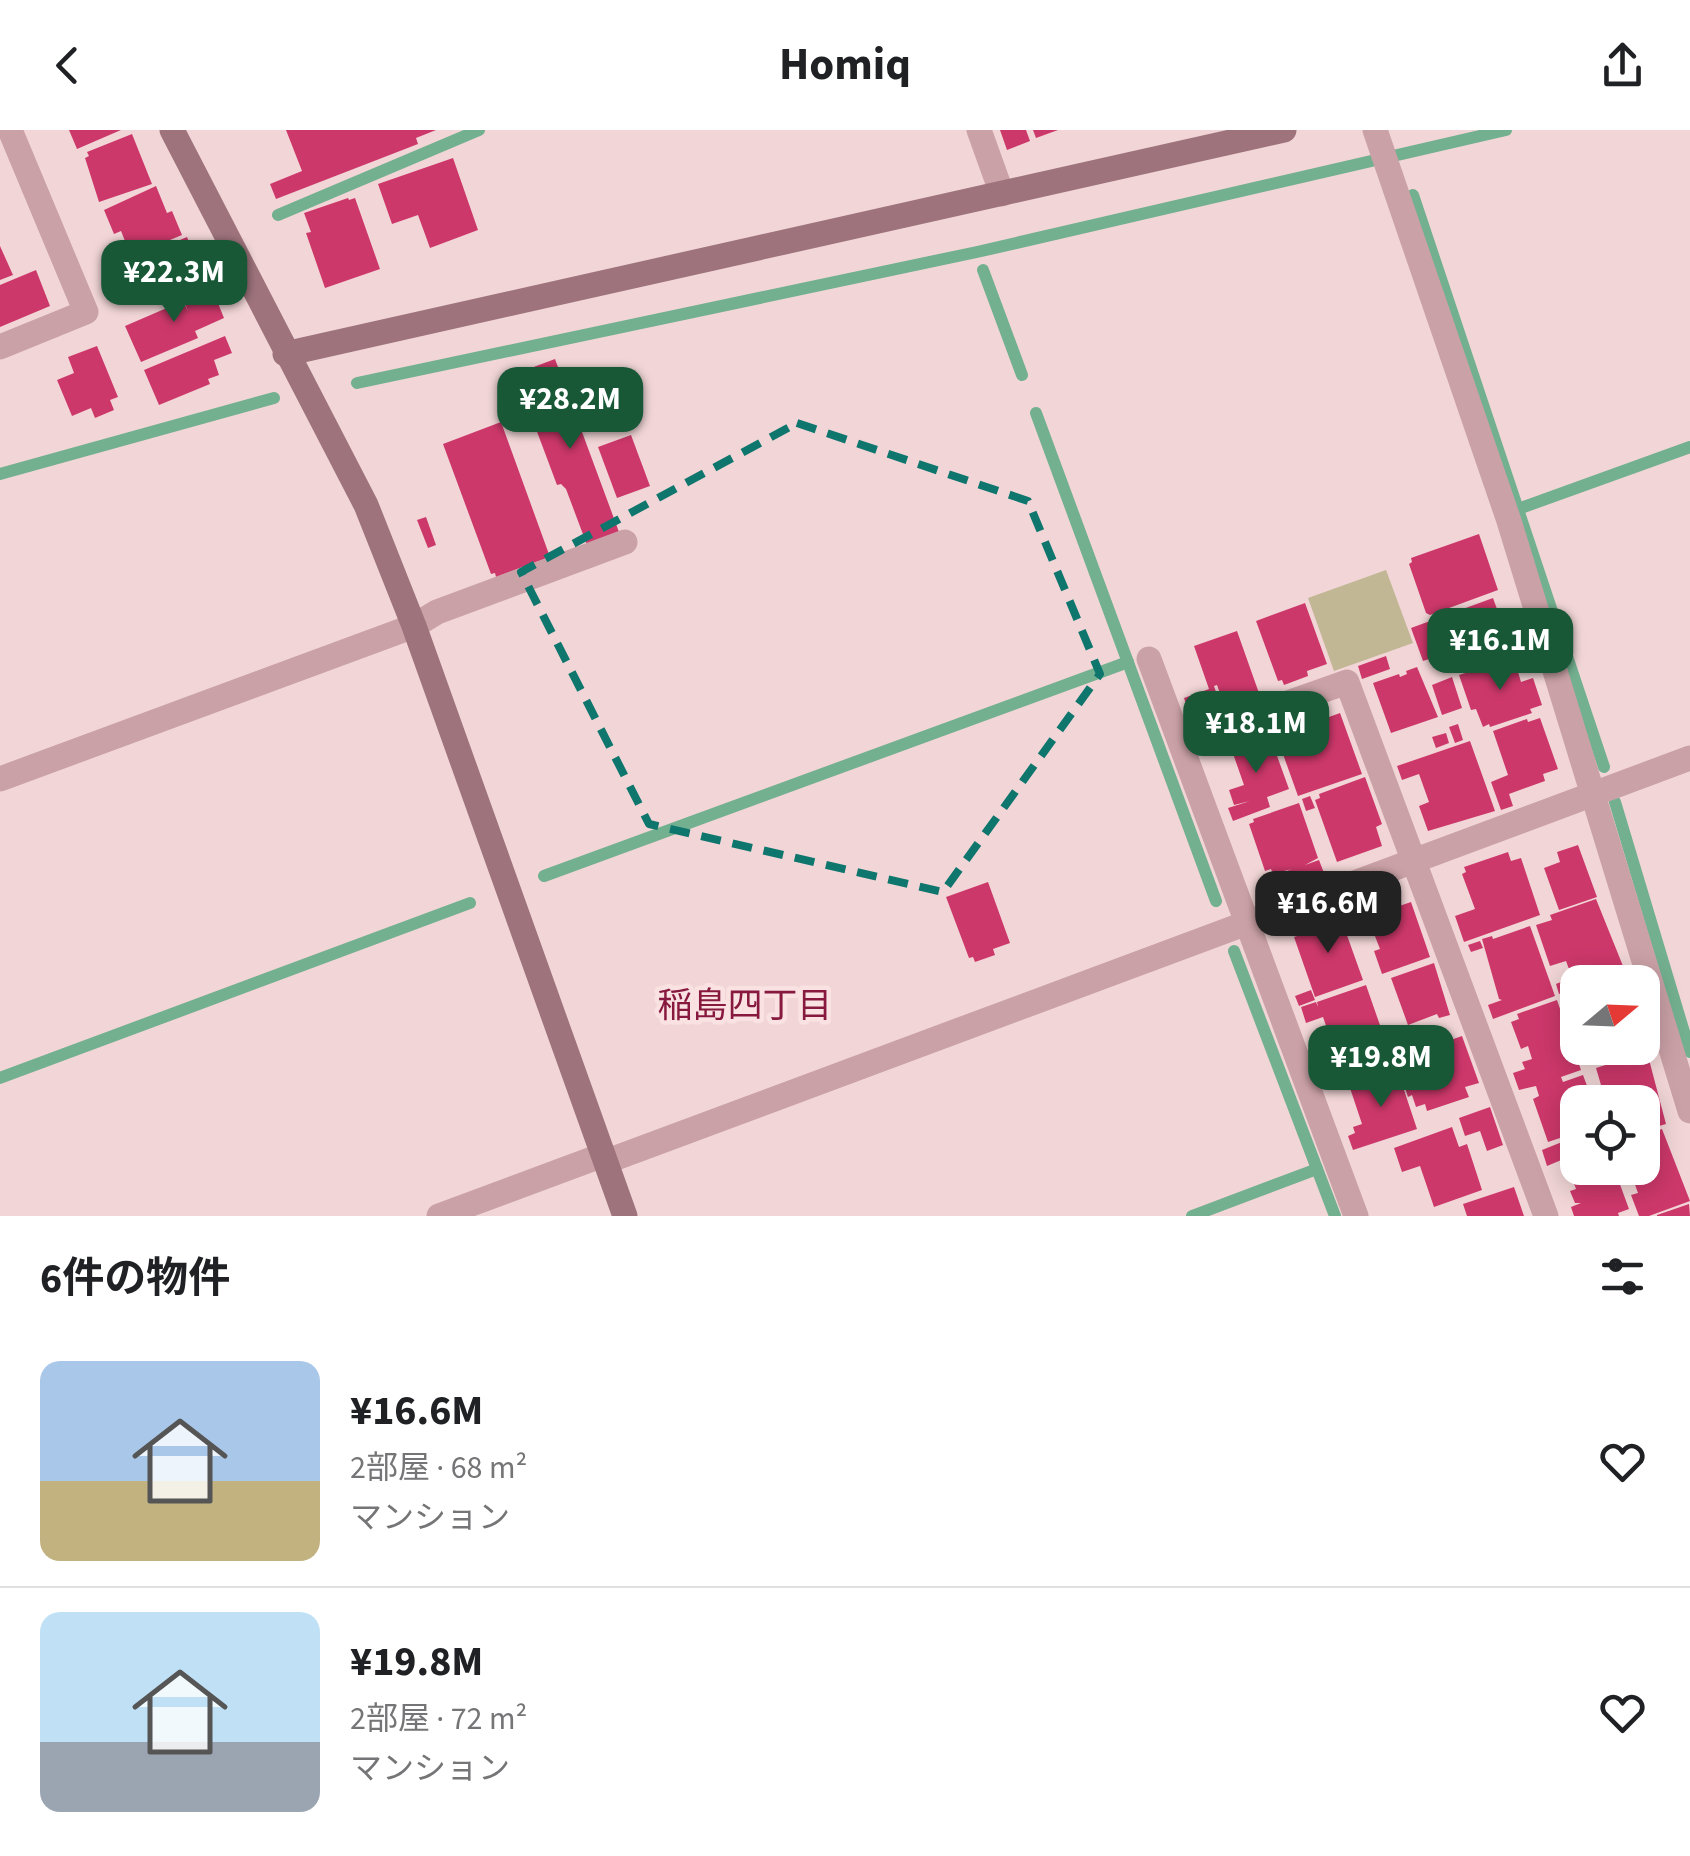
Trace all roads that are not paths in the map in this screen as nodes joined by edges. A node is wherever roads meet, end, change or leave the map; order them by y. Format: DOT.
graph roads {
  1 [pos="10,130"];
  2 [pos="172,130"];
  3 [pos="979,130"];
  4 [pos="1284,130"];
  5 [pos="1377,137"];
  6 [pos="1002,194"];
  7 [pos="0,348"];
  8 [pos="285,354"];
  9 [pos="625,542"];
  10 [pos="414,626"];
  11 [pos="1149,659"];
  12 [pos="1180,741"];
  13 [pos="1690,758"];
  14 [pos="0,779"];
  15 [pos="1590,794"];
  16 [pos="1413,860"];
  17 [pos="1247,922"];
  18 [pos="1690,1112"];
  19 [pos="604,1159"];
  20 [pos="438,1216"];
  21 [pos="625,1216"];
  22 [pos="1356,1216"];
  23 [pos="1546,1216"];
  1 -- 7 [label="street"];
  2 -- 8 [label="street"];
  3 -- 6 [label="street"];
  4 -- 6 [label="street"];
  5 -- 15 [label="street"];
  6 -- 8 [label="street"];
  8 -- 10 [label="street"];
  9 -- 10 [label="street"];
  10 -- 14 [label="street"];
  10 -- 19 [label="street"];
  11 -- 12 [label="street"];
  12 -- 16 [label="street"];
  12 -- 17 [label="street"];
  13 -- 15 [label="street"];
  15 -- 16 [label="street"];
  15 -- 18 [label="street"];
  16 -- 17 [label="street"];
  16 -- 23 [label="street"];
  17 -- 19 [label="street"];
  17 -- 22 [label="street"];
  19 -- 20 [label="street"];
  19 -- 21 [label="street"];
}
